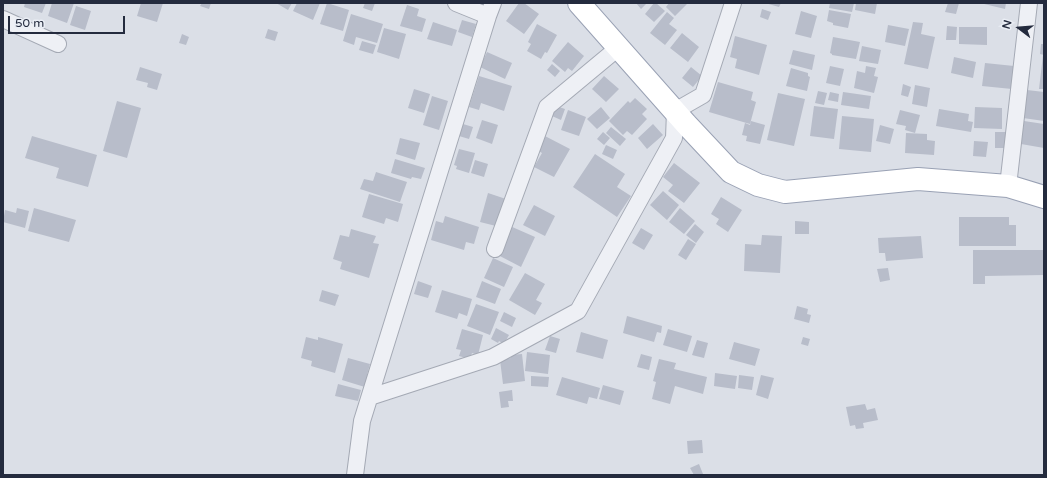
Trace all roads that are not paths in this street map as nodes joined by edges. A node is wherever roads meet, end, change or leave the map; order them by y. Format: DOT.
graph roads {
  1 [pos="456,3"];
  2 [pos="579,3"];
  3 [pos="733,3"];
  4 [pos="1030,3"];
  5 [pos="491,10"];
  6 [pos="3,19"];
  7 [pos="58,44"];
  8 [pos="618,48"];
  9 [pos="675,111"];
  10 [pos="1008,186"];
  11 [pos="1044,196"];
  12 [pos="495,249"];
  13 [pos="370,397"];
  14 [pos="355,475"];
  1 -- 5 [label="street"];
  2 -- 8 [label="main road"];
  3 -- 9 [label="street"];
  4 -- 10 [label="street"];
  5 -- 13 [label="street"];
  6 -- 7 [label="street"];
  8 -- 9 [label="main road"];
  8 -- 12 [label="street"];
  9 -- 10 [label="main road"];
  9 -- 13 [label="street"];
  10 -- 11 [label="main road"];
  13 -- 14 [label="street"];
}
